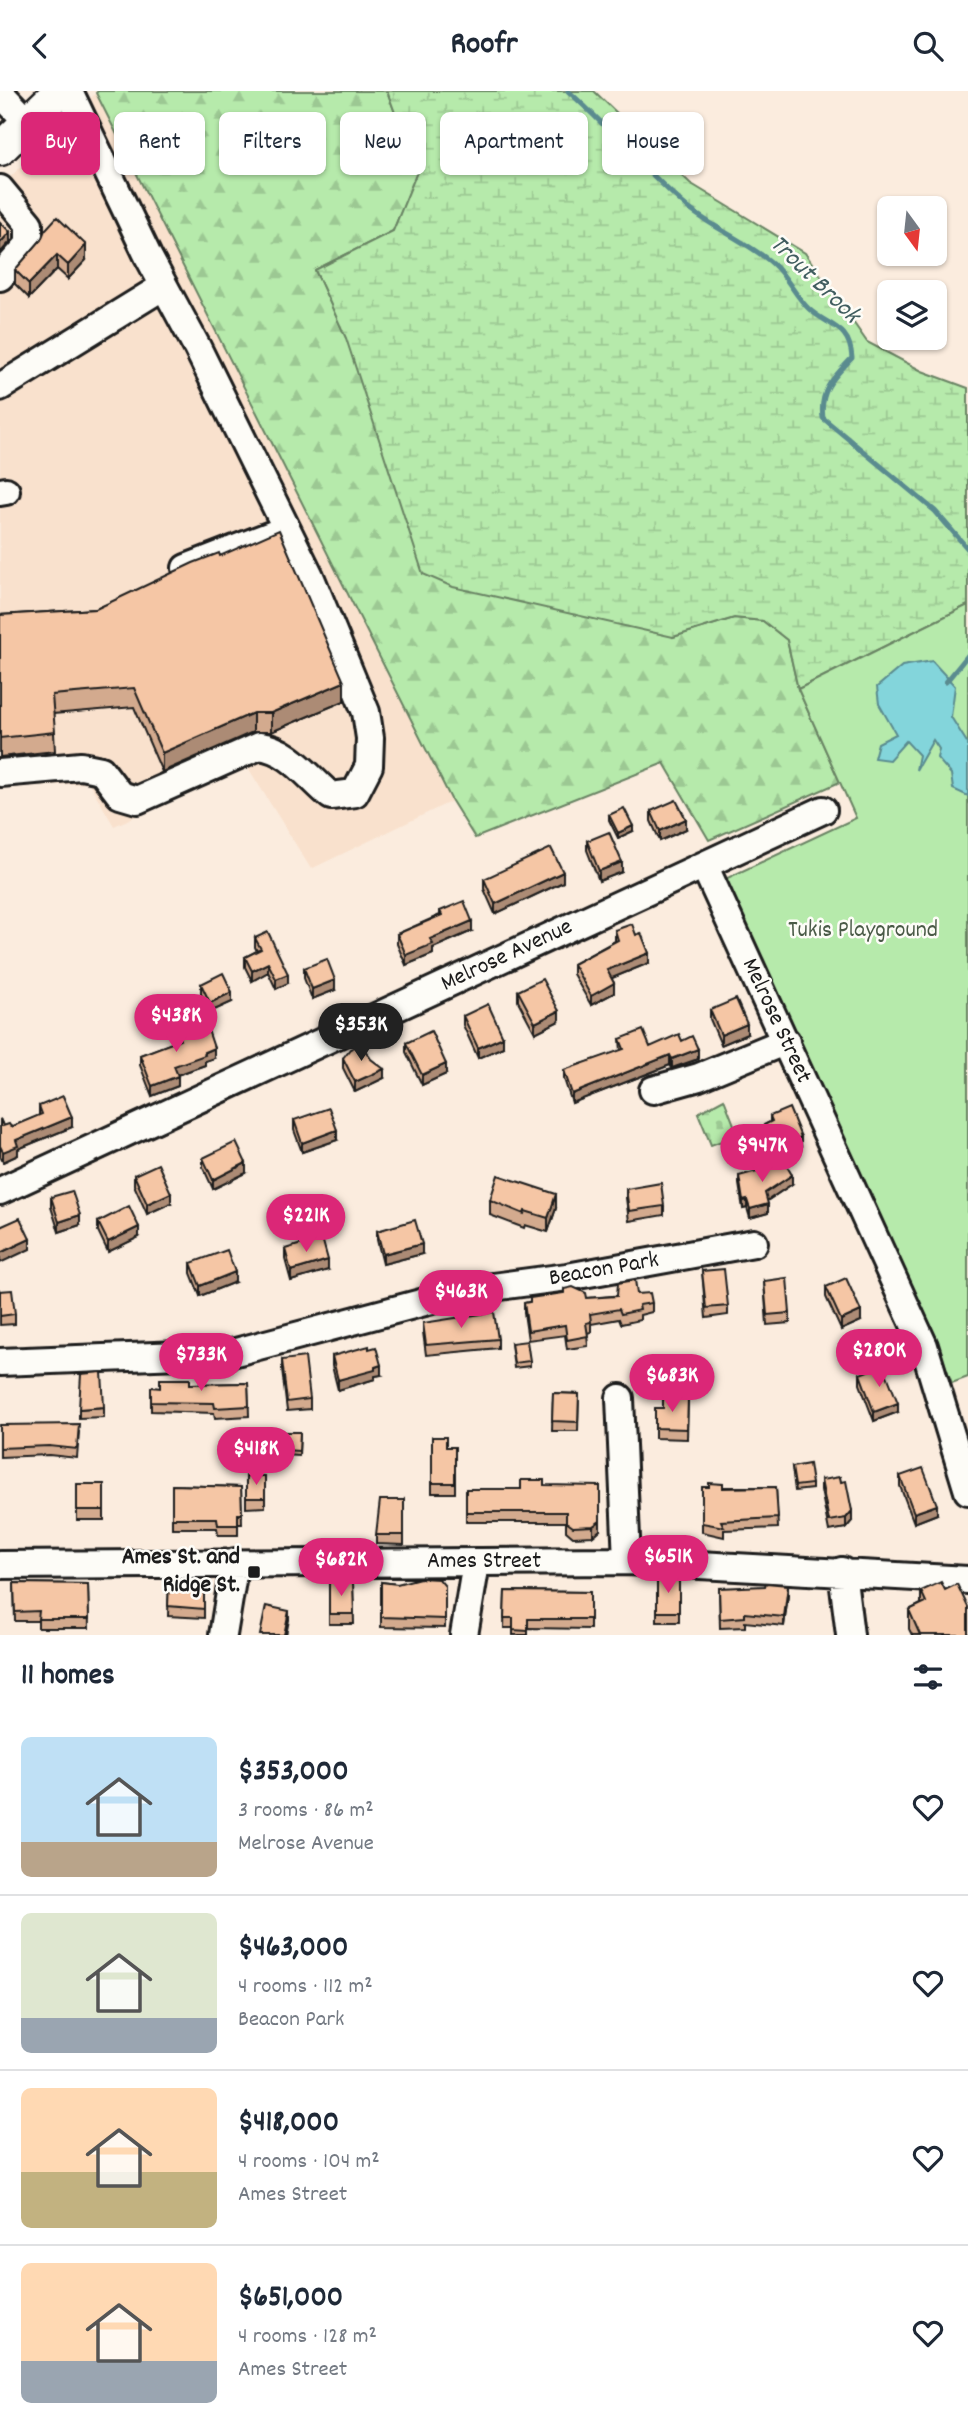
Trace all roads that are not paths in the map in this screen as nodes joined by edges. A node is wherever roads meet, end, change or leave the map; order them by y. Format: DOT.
graph roads {
  1 [pos="60,91"];
  2 [pos="69,91"];
  3 [pos="9,107"];
  4 [pos="0,149"];
  5 [pos="0,188"];
  6 [pos="0,277"];
  7 [pos="164,286"];
  8 [pos="0,387"];
  9 [pos="286,529"];
  10 [pos="164,578"];
  11 [pos="0,773"];
  12 [pos="823,810"];
  13 [pos="704,865"];
  14 [pos="786,1041"];
  15 [pos="653,1090"];
  16 [pos="0,1191"];
  17 [pos="754,1243"];
  18 [pos="0,1362"];
  19 [pos="620,1398"];
  20 [pos="968,1491"];
  21 [pos="627,1561"];
  22 [pos="234,1562"];
  23 [pos="477,1563"];
  24 [pos="0,1565"];
  25 [pos="842,1571"];
  26 [pos="968,1580"];
  27 [pos="223,1635"];
  28 [pos="464,1635"];
  29 [pos="850,1635"];
  1 -- 3 [label="main road"];
  2 -- 7 [label="street"];
  3 -- 4 [label="main road"];
  5 -- 6 [label="street"];
  7 -- 8 [label="street"];
  7 -- 9 [label="street"];
  9 -- 10 [label="street"];
  9 -- 11 [label="street"];
  12 -- 13 [label="street, Melrose Avenue"];
  13 -- 14 [label="street, Melrose Street"];
  13 -- 16 [label="street, Melrose Avenue"];
  14 -- 15 [label="street"];
  14 -- 20 [label="street, Melrose Street"];
  17 -- 18 [label="street, Beacon Park"];
  19 -- 21 [label="street"];
  21 -- 23 [label="street, Ames Street"];
  21 -- 25 [label="street, Ames Street"];
  22 -- 23 [label="street, Ames Street"];
  22 -- 24 [label="street, Ames Street"];
  22 -- 27 [label="street"];
  23 -- 28 [label="street"];
  25 -- 26 [label="street, Ames Street"];
  25 -- 29 [label="street"];
}
